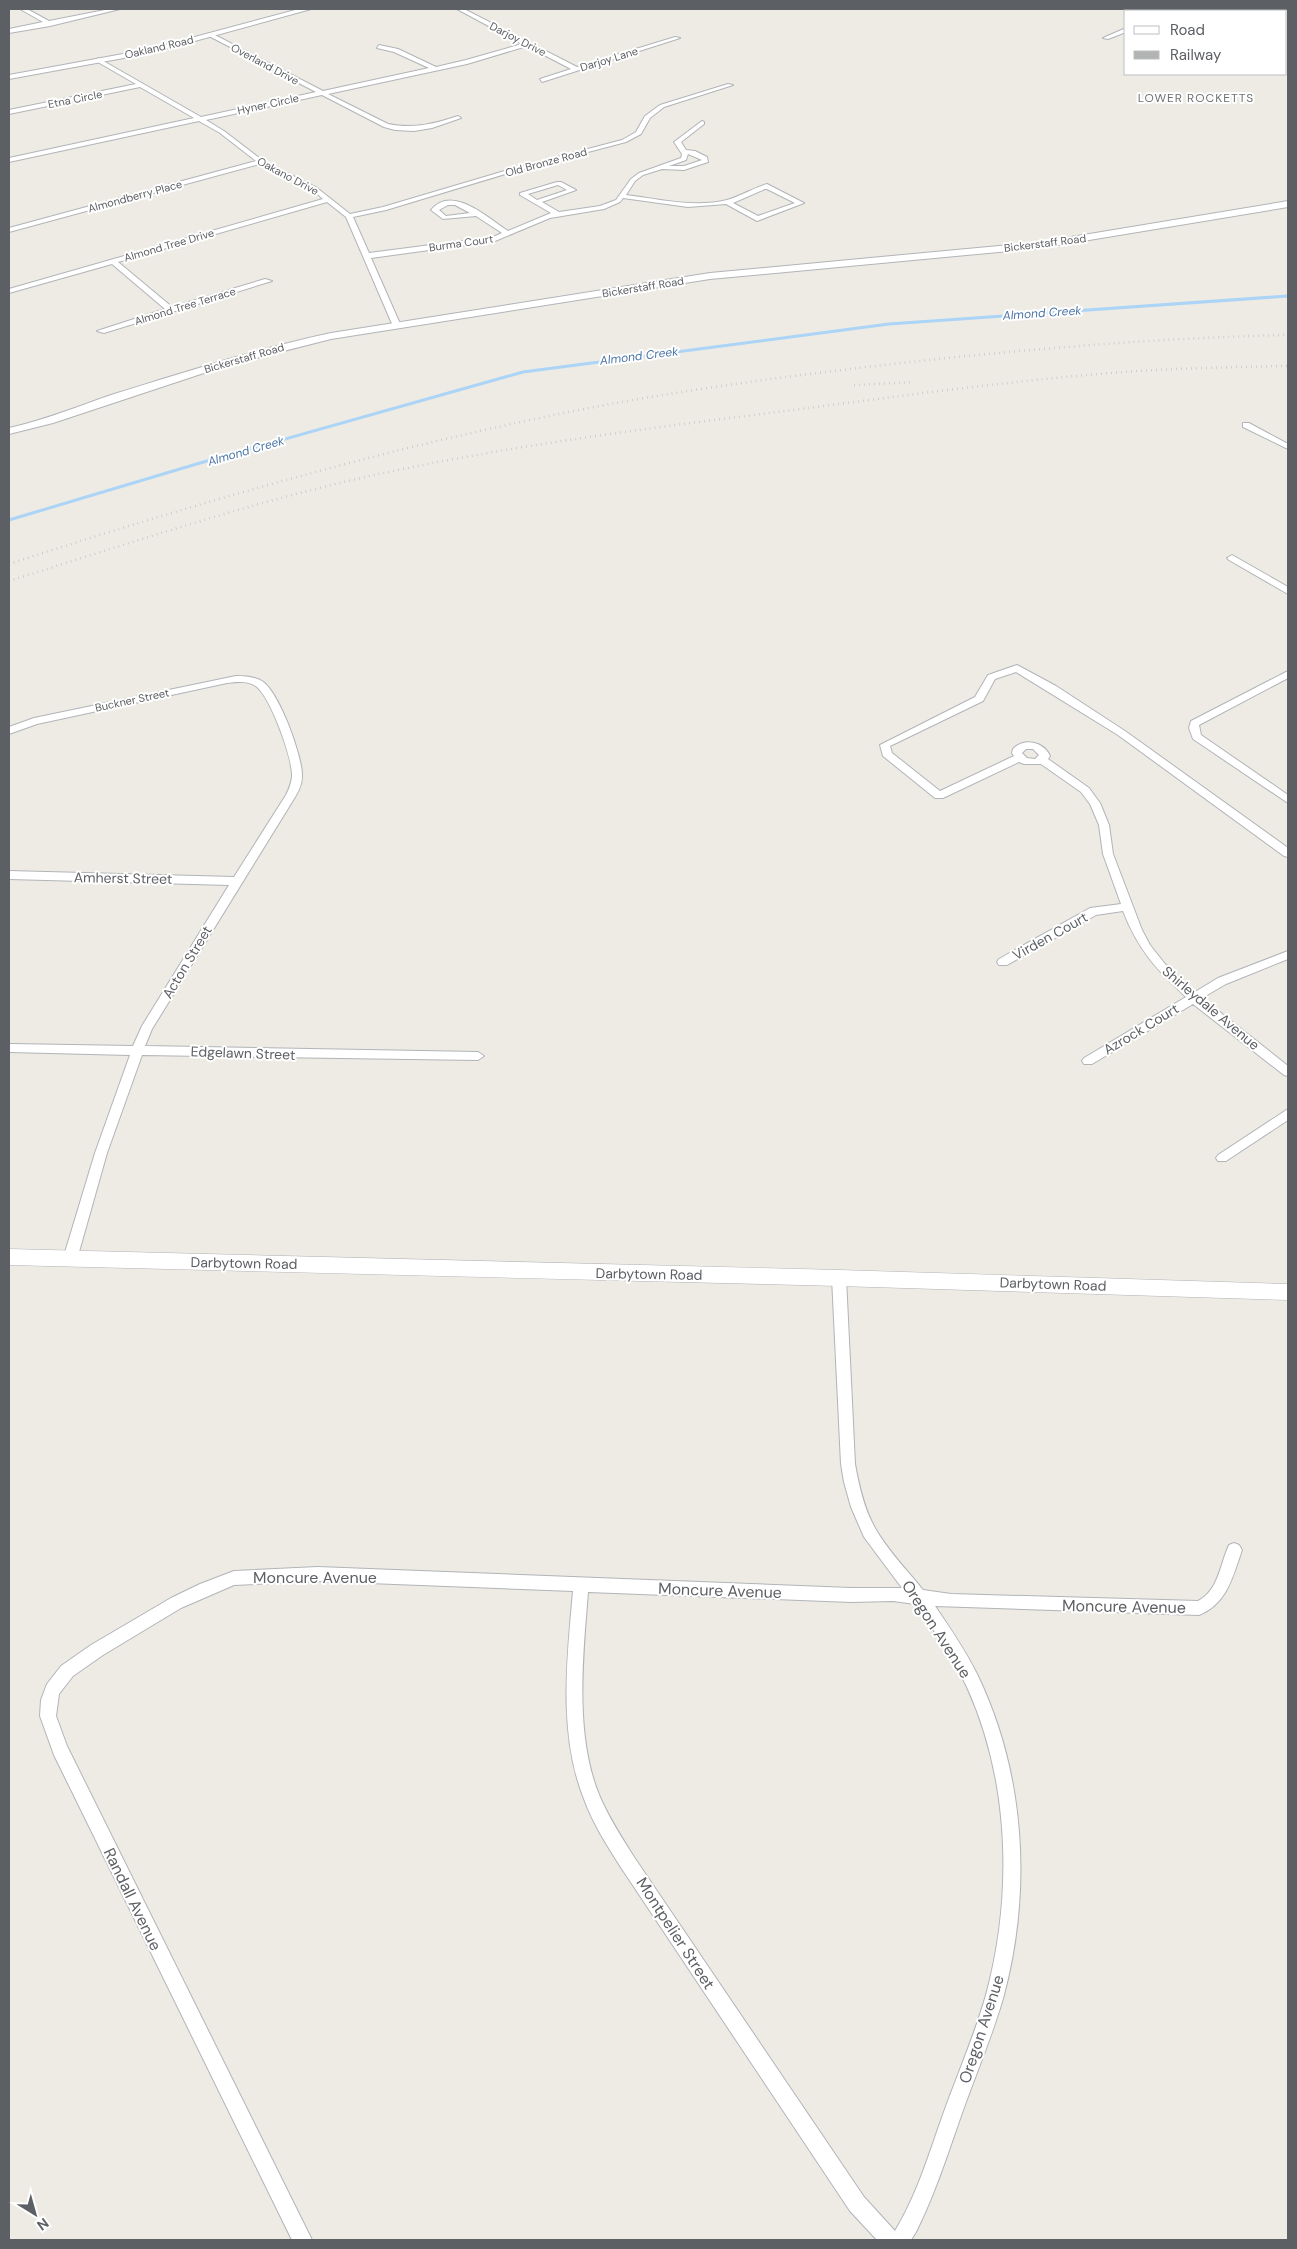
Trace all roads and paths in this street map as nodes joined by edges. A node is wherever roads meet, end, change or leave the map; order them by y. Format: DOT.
graph roads {
  1 [pos="23,9"];
  2 [pos="117,9"];
  3 [pos="308,9"];
  4 [pos="460,9"];
  5 [pos="50,24"];
  6 [pos="9,31"];
  7 [pos="1124,31"];
  8 [pos="211,35"];
  9 [pos="677,38"];
  10 [pos="1106,38"];
  11 [pos="527,44"];
  12 [pos="379,47"];
  13 [pos="98,60"];
  14 [pos="435,68"];
  15 [pos="576,69"];
  16 [pos="9,77"];
  17 [pos="542,80"];
  18 [pos="142,85"];
  19 [pos="730,85"];
  20 [pos="320,93"];
  21 [pos="9,112"];
  22 [pos="458,118"];
  23 [pos="199,119"];
  24 [pos="702,123"];
  25 [pos="684,152"];
  26 [pos="9,160"];
  27 [pos="260,162"];
  28 [pos="661,166"];
  29 [pos="622,196"];
  30 [pos="330,200"];
  31 [pos="536,202"];
  32 [pos="727,202"];
  33 [pos="1288,204"];
  34 [pos="476,214"];
  35 [pos="557,214"];
  36 [pos="349,216"];
  37 [pos="9,230"];
  38 [pos="508,234"];
  39 [pos="366,256"];
  40 [pos="113,261"];
  41 [pos="268,281"];
  42 [pos="9,291"];
  43 [pos="170,310"];
  44 [pos="397,326"];
  45 [pos="101,331"];
  46 [pos="1246,425"];
  47 [pos="9,430"];
  48 [pos="1288,447"];
  49 [pos="1232,558"];
  50 [pos="1288,591"];
  51 [pos="1288,674"];
  52 [pos="258,683"];
  53 [pos="9,731"];
  54 [pos="1019,758"];
  55 [pos="1042,760"];
  56 [pos="1288,800"];
  57 [pos="1288,853"];
  58 [pos="9,875"];
  59 [pos="238,881"];
  60 [pos="1127,907"];
  61 [pos="1288,956"];
  62 [pos="1003,962"];
  63 [pos="1194,998"];
  64 [pos="9,1048"];
  65 [pos="137,1052"];
  66 [pos="478,1056"];
  67 [pos="1088,1061"];
  68 [pos="1288,1072"];
  69 [pos="1288,1114"];
  70 [pos="1222,1158"];
  71 [pos="9,1257"];
  72 [pos="70,1259"];
  73 [pos="839,1278"];
  74 [pos="1288,1292"];
  75 [pos="1234,1550"];
  76 [pos="581,1585"];
  77 [pos="919,1597"];
  78 [pos="176,1603"];
  79 [pos="302,2240"];
  80 [pos="890,2240"];
  81 [pos="900,2240"];
  1 -- 5 [label="street"];
  2 -- 5 [label="street"];
  3 -- 8 [label="street, Oakland Road"];
  4 -- 11 [label="street, Darjoy Drive"];
  5 -- 6 [label="street"];
  7 -- 10 [label="street"];
  8 -- 13 [label="street, Oakland Road"];
  8 -- 20 [label="street, Overland Drive"];
  9 -- 15 [label="street, Darjoy Lane"];
  11 -- 14 [label="street, Hyner Circle"];
  11 -- 15 [label="street, Darjoy Drive"];
  12 -- 14 [label="street"];
  13 -- 16 [label="street, Oakland Road"];
  13 -- 18 [label="street, Oakano Drive"];
  14 -- 20 [label="street, Hyner Circle"];
  15 -- 17 [label="street, Darjoy Lane"];
  18 -- 21 [label="street, Etna Circle"];
  18 -- 23 [label="street, Oakano Drive"];
  19 -- 36 [label="street, Old Bronze Road"];
  20 -- 22 [label="street, Overland Drive"];
  20 -- 23 [label="street, Hyner Circle"];
  23 -- 26 [label="street, Hyner Circle"];
  23 -- 27 [label="street, Oakano Drive"];
  24 -- 25 [label="street"];
  25 -- 28 [label="street, Burma Court"];
  25 -- 28 [label="street"];
  27 -- 30 [label="street, Oakano Drive"];
  27 -- 37 [label="street, Almondberry Place"];
  28 -- 29 [label="street, Burma Court"];
  29 -- 32 [label="street"];
  29 -- 35 [label="street, Burma Court"];
  30 -- 36 [label="street, Oakano Drive"];
  30 -- 40 [label="street, Almond Tree Drive"];
  31 -- 31 [label="street"];
  31 -- 35 [label="street"];
  32 -- 32 [label="street"];
  33 -- 44 [label="street, Bickerstaff Road"];
  34 -- 34 [label="street"];
  34 -- 38 [label="street"];
  35 -- 38 [label="street, Burma Court"];
  36 -- 39 [label="street, Oakano Drive"];
  38 -- 39 [label="street, Burma Court"];
  39 -- 44 [label="street, Oakano Drive"];
  40 -- 42 [label="street, Almond Tree Drive"];
  40 -- 43 [label="street"];
  41 -- 43 [label="street, Almond Tree Terrace"];
  43 -- 45 [label="street, Almond Tree Terrace"];
  44 -- 47 [label="street, Bickerstaff Road"];
  46 -- 48 [label="street"];
  49 -- 50 [label="street"];
  51 -- 56 [label="street"];
  52 -- 53 [label="street, Buckner Street"];
  52 -- 59 [label="street, Acton Street"];
  54 -- 55 [label="street"];
  54 -- 55 [label="street, Shirleydale Avenue"];
  54 -- 57 [label="street"];
  55 -- 60 [label="street, Shirleydale Avenue"];
  58 -- 59 [label="street, Amherst Street"];
  59 -- 65 [label="street, Acton Street"];
  60 -- 62 [label="street, Virden Court"];
  60 -- 63 [label="street, Shirleydale Avenue"];
  61 -- 63 [label="street, Azrock Court"];
  63 -- 67 [label="street, Azrock Court"];
  63 -- 68 [label="street, Shirleydale Avenue"];
  64 -- 65 [label="street, Edgelawn Street"];
  65 -- 66 [label="street, Edgelawn Street"];
  65 -- 72 [label="street, Acton Street"];
  69 -- 70 [label="street"];
  71 -- 72 [label="main road, Darbytown Road"];
  72 -- 73 [label="main road, Darbytown Road"];
  73 -- 74 [label="main road, Darbytown Road"];
  73 -- 77 [label="street, Oregon Avenue"];
  75 -- 77 [label="street, Moncure Avenue"];
  76 -- 77 [label="street, Moncure Avenue"];
  76 -- 78 [label="street, Moncure Avenue"];
  76 -- 80 [label="street, Montpelier Street"];
  77 -- 81 [label="street, Oregon Avenue"];
  78 -- 79 [label="street, Randall Avenue"];
}
